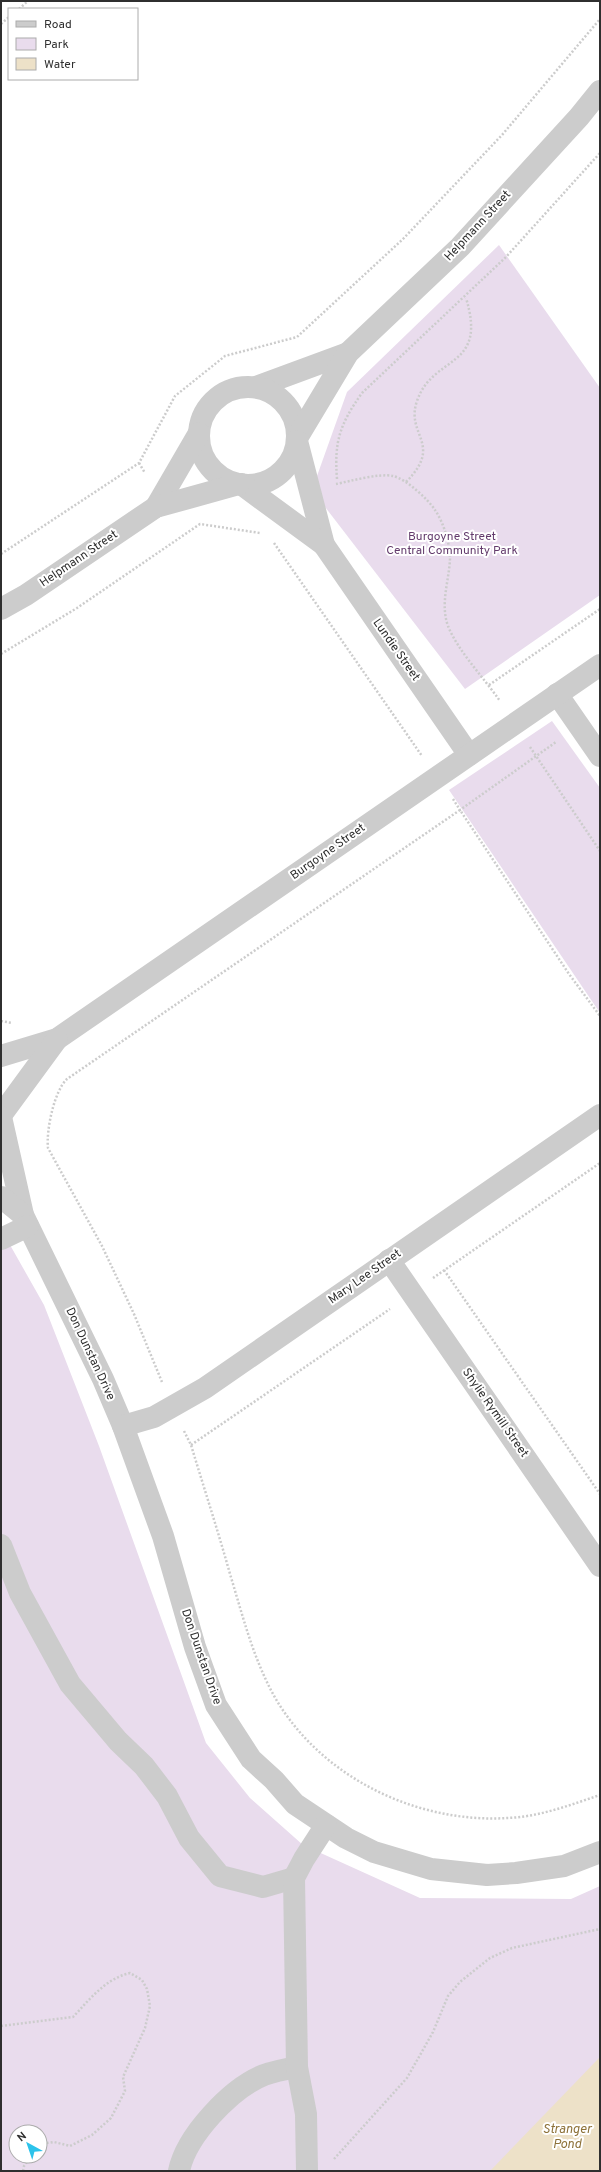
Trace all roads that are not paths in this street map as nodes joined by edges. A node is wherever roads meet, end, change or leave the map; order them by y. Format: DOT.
graph roads {
  1 [pos="600,91"];
  2 [pos="348,353"];
  3 [pos="256,387"];
  4 [pos="199,433"];
  5 [pos="297,440"];
  6 [pos="240,484"];
  7 [pos="156,507"];
  8 [pos="324,545"];
  9 [pos="1,609"];
  10 [pos="600,664"];
  11 [pos="557,694"];
  12 [pos="469,755"];
  13 [pos="600,756"];
  14 [pos="57,1039"];
  15 [pos="1,1056"];
  16 [pos="1,1112"];
  17 [pos="600,1115"];
  18 [pos="1,1197"];
  19 [pos="25,1221"];
  20 [pos="1,1239"];
  21 [pos="389,1260"];
  22 [pos="123,1426"];
  23 [pos="1,1545"];
  24 [pos="600,1566"];
  25 [pos="326,1825"];
  26 [pos="600,1852"];
  27 [pos="294,1878"];
  28 [pos="297,2067"];
  29 [pos="179,2171"];
  30 [pos="307,2171"];
  1 -- 2 [label="street, Helpmann Street"];
  2 -- 3 [label="street, Helpmann Street"];
  2 -- 5 [label="street, Helpmann Street"];
  3 -- 4 [label="street"];
  3 -- 5 [label="street"];
  4 -- 6 [label="street"];
  4 -- 7 [label="street, Helpmann Street"];
  5 -- 6 [label="street"];
  5 -- 8 [label="street, Lundie Street"];
  6 -- 7 [label="street, Helpmann Street"];
  6 -- 8 [label="street, Lundie Street"];
  7 -- 9 [label="street, Helpmann Street"];
  8 -- 12 [label="street, Lundie Street"];
  10 -- 11 [label="street, Burgoyne Street"];
  11 -- 12 [label="street, Burgoyne Street"];
  11 -- 13 [label="street"];
  12 -- 14 [label="street, Burgoyne Street"];
  14 -- 15 [label="street, Burgoyne Street"];
  14 -- 16 [label="street, Burgoyne Street"];
  16 -- 19 [label="street, Don Dunstan Drive"];
  17 -- 21 [label="street, Mary Lee Street"];
  18 -- 19 [label="street, Don Dunstan Drive"];
  19 -- 20 [label="street"];
  19 -- 22 [label="street, Don Dunstan Drive"];
  21 -- 22 [label="street, Mary Lee Street"];
  21 -- 24 [label="street, Shylie Rymill Street"];
  22 -- 25 [label="street, Don Dunstan Drive"];
  23 -- 27 [label="street"];
  25 -- 26 [label="street, Don Dunstan Drive"];
  25 -- 27 [label="street"];
  27 -- 28 [label="street"];
  28 -- 29 [label="street"];
  28 -- 30 [label="street"];
}
